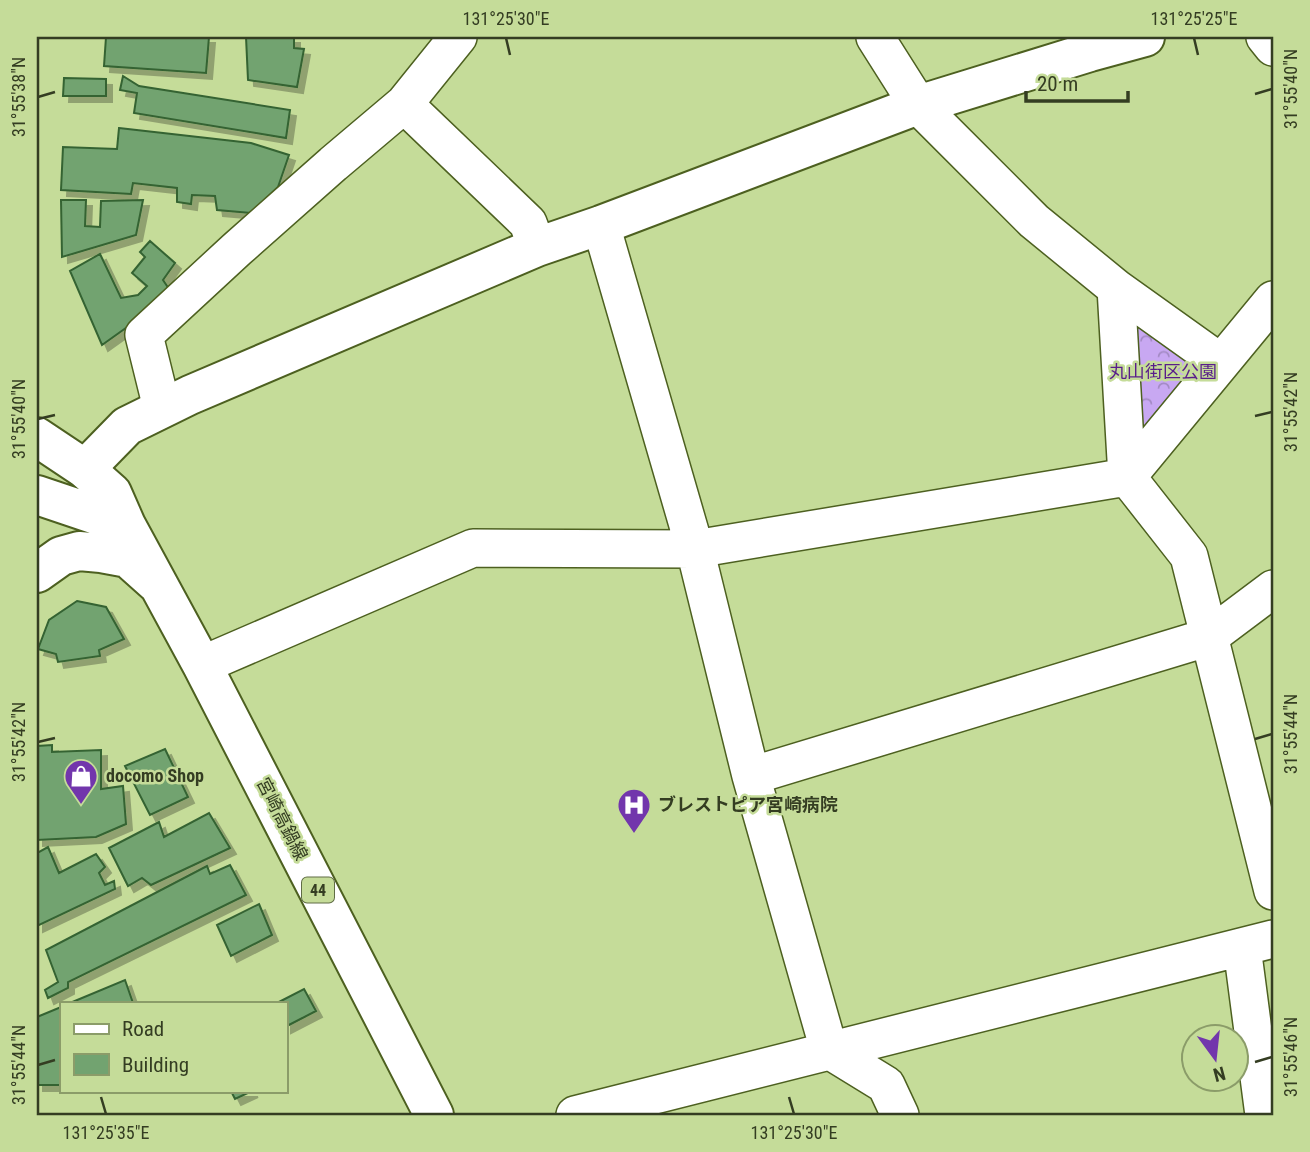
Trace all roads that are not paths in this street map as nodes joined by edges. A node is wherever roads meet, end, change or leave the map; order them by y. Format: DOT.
graph roads {
  1 [pos="458,37"];
  2 [pos="875,37"];
  3 [pos="1145,37"];
  4 [pos="1265,37"];
  5 [pos="1273,47"];
  6 [pos="404,104"];
  7 [pos="918,105"];
  8 [pos="601,225"];
  9 [pos="537,247"];
  10 [pos="1116,288"];
  11 [pos="1273,300"];
  12 [pos="1221,363"];
  13 [pos="162,408"];
  14 [pos="37,437"];
  15 [pos="85,469"];
  16 [pos="1127,477"];
  17 [pos="37,495"];
  18 [pos="127,526"];
  19 [pos="695,549"];
  20 [pos="37,573"];
  21 [pos="160,587"];
  22 [pos="1273,589"];
  23 [pos="1209,637"];
  24 [pos="202,665"];
  25 [pos="1259,771"];
  26 [pos="751,776"];
  27 [pos="1273,891"];
  28 [pos="1257,943"];
  29 [pos="829,1050"];
  30 [pos="434,1115"];
  31 [pos="575,1115"];
  32 [pos="900,1115"];
  33 [pos="1264,1115"];
  1 -- 6 [label="street"];
  2 -- 7 [label="street"];
  3 -- 7 [label="street"];
  4 -- 5 [label="street"];
  6 -- 9 [label="street"];
  6 -- 13 [label="street"];
  7 -- 8 [label="street"];
  7 -- 10 [label="street"];
  8 -- 9 [label="street"];
  8 -- 19 [label="street"];
  9 -- 13 [label="street"];
  10 -- 12 [label="street"];
  10 -- 16 [label="street"];
  11 -- 12 [label="street"];
  12 -- 16 [label="street"];
  13 -- 15 [label="street"];
  14 -- 15 [label="street, 宮崎高鍋線 / 44"];
  15 -- 18 [label="street, 宮崎高鍋線 / 44"];
  16 -- 19 [label="street"];
  16 -- 23 [label="street"];
  17 -- 18 [label="street"];
  18 -- 21 [label="street, 宮崎高鍋線 / 44"];
  19 -- 24 [label="street"];
  19 -- 26 [label="street"];
  20 -- 21 [label="street"];
  21 -- 24 [label="street, 宮崎高鍋線 / 44"];
  22 -- 23 [label="street"];
  23 -- 25 [label="street"];
  23 -- 26 [label="street"];
  24 -- 30 [label="street, 宮崎高鍋線 / 44"];
  25 -- 27 [label="street"];
  26 -- 29 [label="street"];
  28 -- 29 [label="street"];
  28 -- 33 [label="street"];
  29 -- 31 [label="street"];
  29 -- 32 [label="street"];
}
